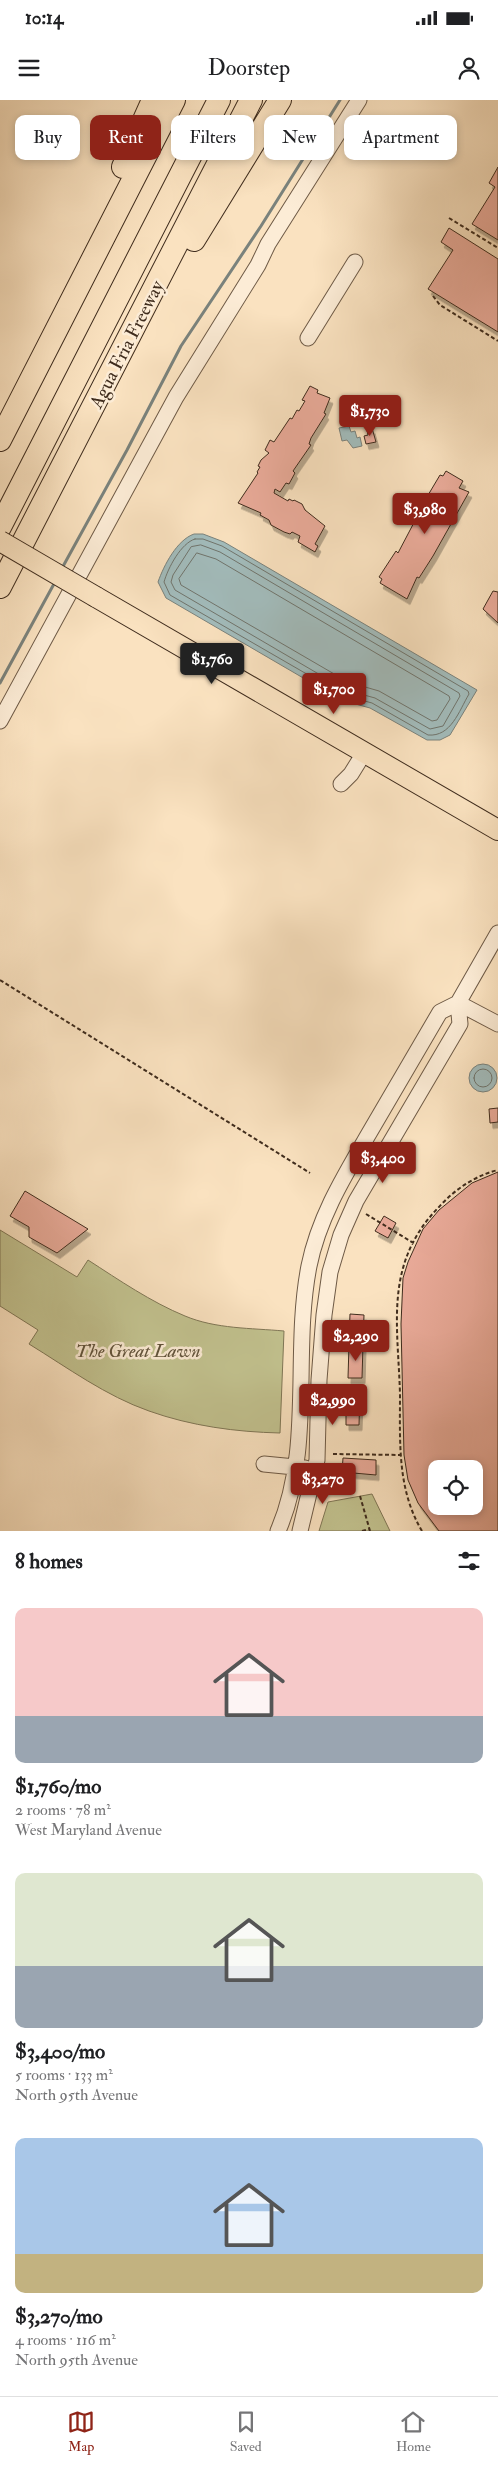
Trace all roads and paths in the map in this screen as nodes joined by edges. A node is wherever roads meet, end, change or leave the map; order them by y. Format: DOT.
graph roads {
  1 [pos="153,100"];
  2 [pos="174,100"];
  3 [pos="206,100"];
  4 [pos="219,100"];
  5 [pos="251,100"];
  6 [pos="280,100"];
  7 [pos="359,100"];
  8 [pos="449,218"];
  9 [pos="498,248"];
  10 [pos="355,262"];
  11 [pos="76,289"];
  12 [pos="433,296"];
  13 [pos="101,321"];
  14 [pos="308,338"];
  15 [pos="498,341"];
  16 [pos="117,364"];
  17 [pos="0,440"];
  18 [pos="0,501"];
  19 [pos="0,528"];
  20 [pos="0,540"];
  21 [pos="0,587"];
  22 [pos="0,721"];
  23 [pos="364,753"];
  24 [pos="341,784"];
  25 [pos="498,830"];
  26 [pos="498,933"];
  27 [pos="0,980"];
  28 [pos="458,1003"];
  29 [pos="498,1024"];
  30 [pos="498,1170"];
  31 [pos="310,1173"];
  32 [pos="366,1214"];
  33 [pos="412,1242"];
  34 [pos="415,1244"];
  35 [pos="333,1454"];
  36 [pos="400,1455"];
  37 [pos="264,1464"];
  38 [pos="296,1467"];
  39 [pos="316,1470"];
  40 [pos="360,1496"];
  41 [pos="370,1530"];
  42 [pos="278,1531"];
  43 [pos="300,1531"];
  44 [pos="362,1531"];
  45 [pos="422,1531"];
  1 -- 11 [label="highway"];
  2 -- 11 [label="highway"];
  3 -- 13 [label="highway"];
  4 -- 13 [label="highway"];
  5 -- 16 [label="highway, Agua Fria Freeway"];
  6 -- 16 [label="highway"];
  7 -- 22 [label="street"];
  8 -- 9 [label="path"];
  10 -- 14 [label="street"];
  11 -- 17 [label="highway"];
  12 -- 15 [label="path"];
  13 -- 18 [label="highway"];
  13 -- 19 [label="highway"];
  16 -- 21 [label="highway, Agua Fria Freeway"];
  20 -- 23 [label="main road, bridge"];
  23 -- 24 [label="street"];
  23 -- 25 [label="main road"];
  26 -- 28 [label="street"];
  27 -- 31 [label="path"];
  28 -- 29 [label="street"];
  28 -- 38 [label="street"];
  28 -- 39 [label="street"];
  30 -- 33 [label="path"];
  32 -- 33 [label="path"];
  33 -- 34 [label="path"];
  33 -- 36 [label="path"];
  35 -- 36 [label="path"];
  36 -- 45 [label="path"];
  37 -- 38 [label="street"];
  38 -- 39 [label="street"];
  38 -- 42 [label="street"];
  39 -- 43 [label="street"];
  40 -- 41 [label="path"];
  41 -- 44 [label="path"];
}
